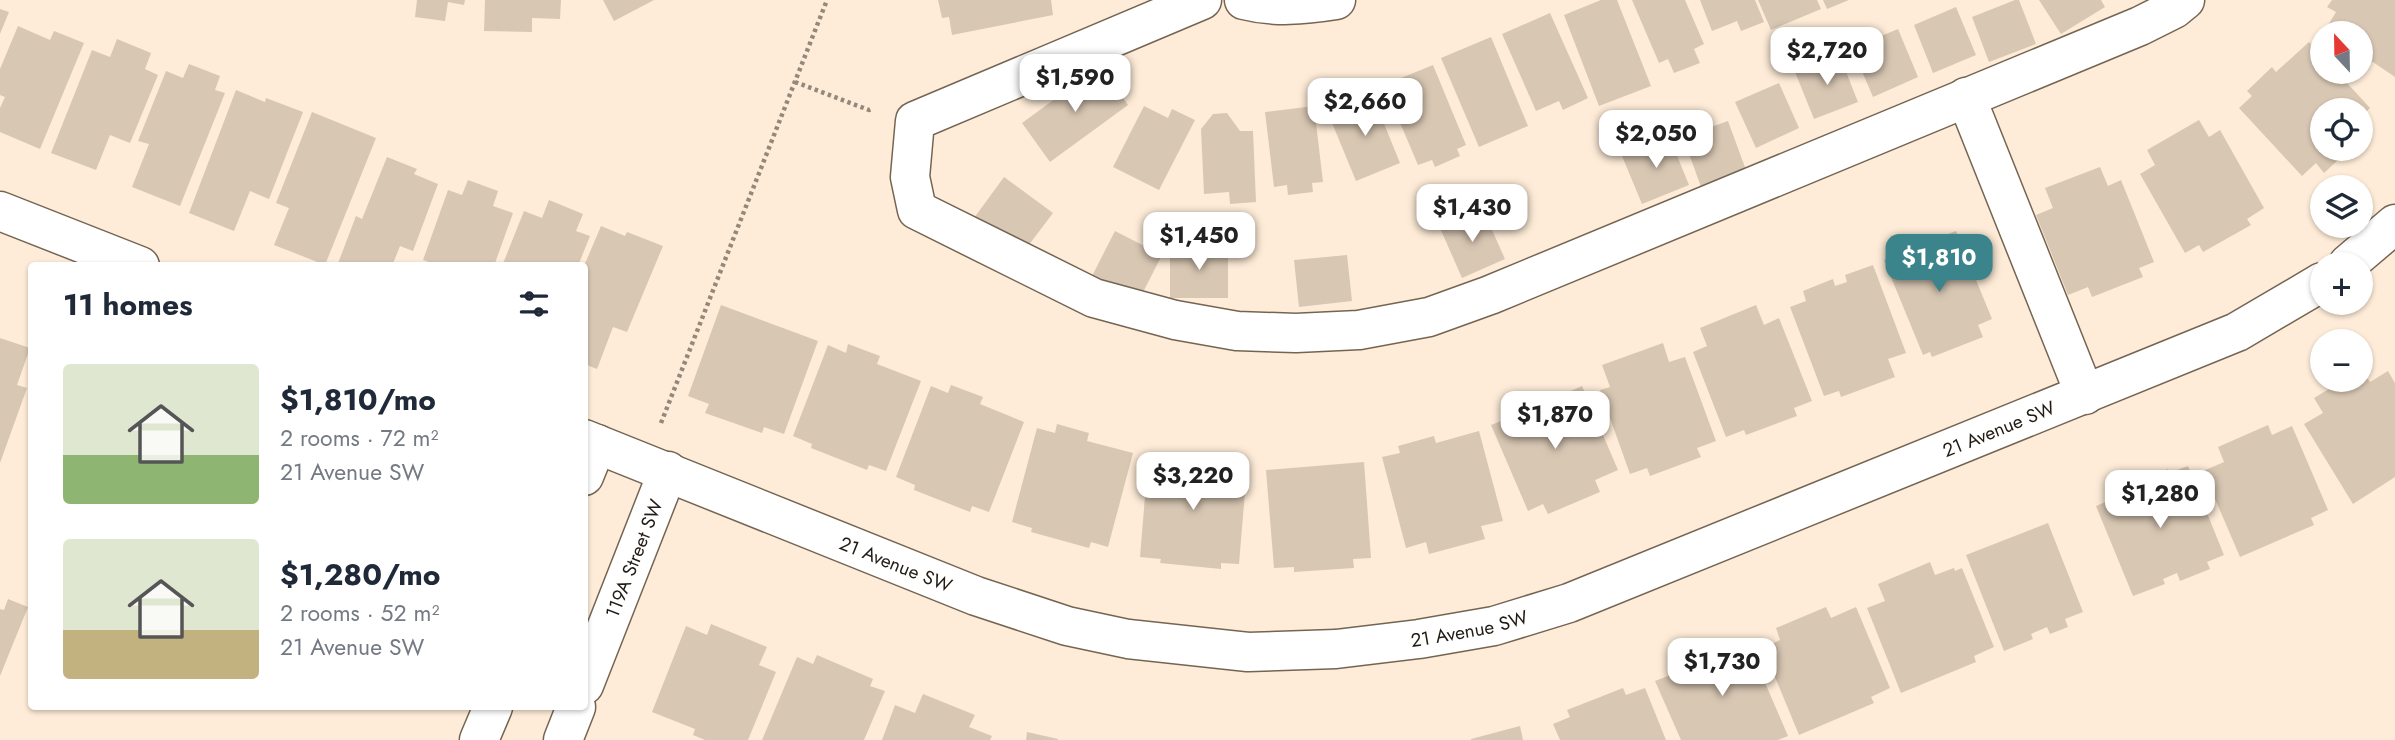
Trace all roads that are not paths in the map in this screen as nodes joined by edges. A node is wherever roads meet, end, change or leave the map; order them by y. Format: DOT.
graph roads {
  1 [pos="1202,0"];
  2 [pos="1244,0"];
  3 [pos="1336,0"];
  4 [pos="2185,0"];
  5 [pos="1966,97"];
  6 [pos="0,211"];
  7 [pos="2395,224"];
  8 [pos="2362,252"];
  9 [pos="130,262"];
  10 [pos="2310,289"];
  11 [pos="2085,395"];
  12 [pos="589,453"];
  13 [pos="656,467"];
  14 [pos="588,673"];
  15 [pos="491,710"];
  16 [pos="575,710"];
  17 [pos="479,740"];
  18 [pos="563,740"];
  1 -- 5 [label="street"];
  2 -- 3 [label="street"];
  4 -- 5 [label="street"];
  5 -- 11 [label="street"];
  6 -- 9 [label="street"];
  7 -- 8 [label="street"];
  10 -- 11 [label="street, 21 Avenue SW"];
  11 -- 13 [label="street, 21 Avenue SW"];
  12 -- 13 [label="street, 21 Avenue SW"];
  13 -- 14 [label="street, 119A Street SW"];
  15 -- 17 [label="street"];
  16 -- 18 [label="street"];
}
